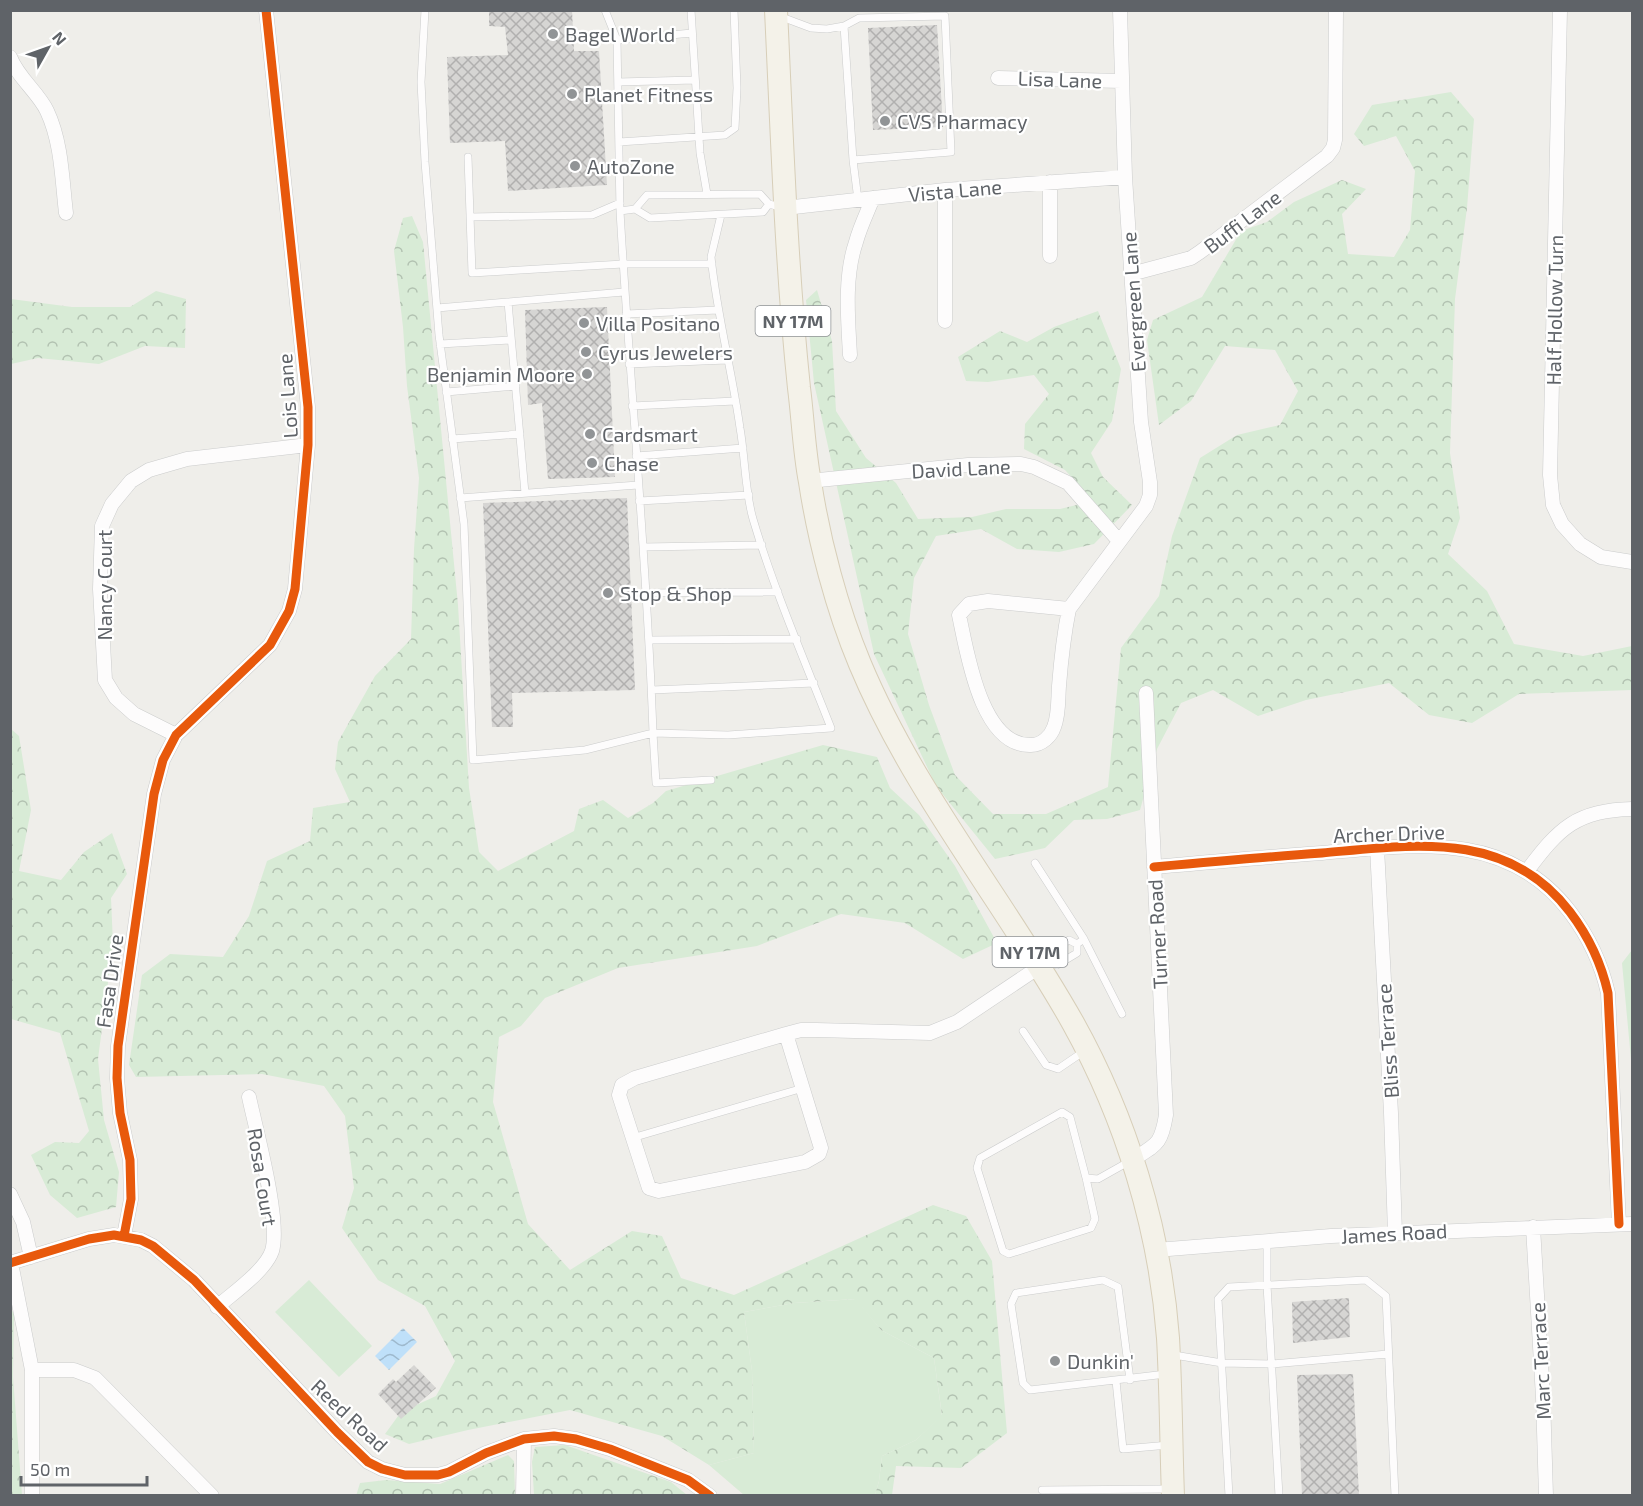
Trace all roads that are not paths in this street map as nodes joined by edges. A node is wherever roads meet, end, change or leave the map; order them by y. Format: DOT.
graph roads {
  1 [pos="266,10"];
  2 [pos="425,10"];
  3 [pos="605,10"];
  4 [pos="691,10"];
  5 [pos="734,10"];
  6 [pos="1120,10"];
  7 [pos="1336,10"];
  8 [pos="1560,10"];
  9 [pos="776,13"];
  10 [pos="844,26"];
  11 [pos="692,33"];
  12 [pos="617,40"];
  13 [pos="10,57"];
  14 [pos="998,78"];
  15 [pos="695,80"];
  16 [pos="1122,81"];
  17 [pos="618,82"];
  18 [pos="699,138"];
  19 [pos="619,142"];
  20 [pos="468,157"];
  21 [pos="854,160"];
  22 [pos="1125,177"];
  23 [pos="1050,182"];
  24 [pos="945,190"];
  25 [pos="707,195"];
  26 [pos="873,198"];
  27 [pos="858,200"];
  28 [pos="777,206"];
  29 [pos="620,207"];
  30 [pos="634,208"];
  31 [pos="66,213"];
  32 [pos="721,214"];
  33 [pos="470,217"];
  34 [pos="1050,256"];
  35 [pos="712,261"];
  36 [pos="623,264"];
  37 [pos="1131,274"];
  38 [pos="624,292"];
  39 [pos="508,302"];
  40 [pos="436,308"];
  41 [pos="718,310"];
  42 [pos="626,314"];
  43 [pos="945,321"];
  44 [pos="511,340"];
  45 [pos="440,344"];
  46 [pos="850,355"];
  47 [pos="727,360"];
  48 [pos="629,364"];
  49 [pos="516,386"];
  50 [pos="446,392"];
  51 [pos="735,401"];
  52 [pos="632,406"];
  53 [pos="520,434"];
  54 [pos="452,439"];
  55 [pos="308,445"];
  56 [pos="743,448"];
  57 [pos="636,456"];
  58 [pos="809,481"];
  59 [pos="638,485"];
  60 [pos="525,493"];
  61 [pos="749,495"];
  62 [pos="460,498"];
  63 [pos="639,501"];
  64 [pos="1119,541"];
  65 [pos="762,545"];
  66 [pos="643,547"];
  67 [pos="1632,562"];
  68 [pos="778,592"];
  69 [pos="646,593"];
  70 [pos="1069,609"];
  71 [pos="797,639"];
  72 [pos="650,640"];
  73 [pos="814,683"];
  74 [pos="652,690"];
  75 [pos="1146,693"];
  76 [pos="653,733"];
  77 [pos="176,735"];
  78 [pos="711,780"];
  79 [pos="1632,809"];
  80 [pos="1377,848"];
  81 [pos="1035,863"];
  82 [pos="1154,867"];
  83 [pos="1527,871"];
  84 [pos="1084,939"];
  85 [pos="1077,944"];
  86 [pos="1044,965"];
  87 [pos="1122,1014"];
  88 [pos="1023,1031"];
  89 [pos="786,1034"];
  90 [pos="1086,1049"];
  91 [pos="803,1088"];
  92 [pos="249,1097"];
  93 [pos="632,1138"];
  94 [pos="1132,1160"];
  95 [pos="1086,1178"];
  96 [pos="10,1194"];
  97 [pos="1626,1224"];
  98 [pos="1533,1227"];
  99 [pos="1395,1233"];
  100 [pos="124,1236"];
  101 [pos="1267,1241"];
  102 [pos="1156,1250"];
  103 [pos="31,1257"];
  104 [pos="11,1263"];
  105 [pos="1267,1285"];
  106 [pos="217,1306"];
  107 [pos="1388,1354"];
  108 [pos="1222,1363"];
  109 [pos="1168,1364"];
  110 [pos="1272,1364"];
  111 [pos="32,1370"];
  112 [pos="1130,1380"];
  113 [pos="1116,1381"];
  114 [pos="525,1439"];
  115 [pos="1171,1445"];
  116 [pos="1042,1490"];
  117 [pos="1148,1492"];
  118 [pos="1173,1492"];
  119 [pos="32,1496"];
  120 [pos="212,1496"];
  121 [pos="523,1496"];
  122 [pos="710,1496"];
  123 [pos="1229,1496"];
  124 [pos="1279,1496"];
  125 [pos="1395,1496"];
  126 [pos="1546,1496"];
  1 -- 55 [label="street, Lois Lane"];
  2 -- 40 [label="lane"];
  3 -- 12 [label="lane"];
  4 -- 11 [label="lane"];
  5 -- 18 [label="lane"];
  6 -- 16 [label="street, Evergreen Lane"];
  7 -- 37 [label="street, Buffi Lane"];
  8 -- 67 [label="street, Half Hollow Turn"];
  9 -- 10 [label="lane"];
  9 -- 28 [label="main road, NY 17M"];
  10 -- 21 [label="lane"];
  10 -- 21 [label="lane"];
  11 -- 12 [label="lane"];
  11 -- 15 [label="lane"];
  12 -- 17 [label="lane"];
  13 -- 31 [label="street"];
  14 -- 16 [label="street, Lisa Lane"];
  15 -- 17 [label="lane"];
  15 -- 18 [label="lane"];
  16 -- 22 [label="street, Evergreen Lane"];
  17 -- 19 [label="lane"];
  18 -- 19 [label="lane"];
  18 -- 25 [label="lane"];
  19 -- 29 [label="lane"];
  20 -- 33 [label="lane"];
  21 -- 27 [label="lane"];
  22 -- 23 [label="street, Vista Lane"];
  22 -- 37 [label="street, Evergreen Lane"];
  23 -- 24 [label="street, Vista Lane"];
  23 -- 34 [label="street"];
  24 -- 26 [label="street, Vista Lane"];
  24 -- 43 [label="street"];
  25 -- 28 [label="lane"];
  25 -- 30 [label="lane"];
  26 -- 27 [label="street, Vista Lane"];
  26 -- 46 [label="street"];
  27 -- 28 [label="street, Vista Lane"];
  28 -- 32 [label="lane"];
  28 -- 58 [label="main road, NY 17M"];
  29 -- 30 [label="lane"];
  29 -- 33 [label="lane"];
  29 -- 36 [label="lane"];
  30 -- 32 [label="lane"];
  32 -- 35 [label="lane"];
  33 -- 36 [label="lane"];
  35 -- 36 [label="lane"];
  35 -- 41 [label="lane"];
  36 -- 38 [label="lane"];
  37 -- 64 [label="street, Evergreen Lane"];
  38 -- 39 [label="lane"];
  38 -- 42 [label="lane"];
  39 -- 40 [label="lane"];
  39 -- 44 [label="lane"];
  40 -- 45 [label="lane"];
  41 -- 42 [label="lane"];
  41 -- 47 [label="lane"];
  42 -- 48 [label="lane"];
  44 -- 45 [label="lane"];
  44 -- 49 [label="lane"];
  45 -- 50 [label="lane"];
  47 -- 48 [label="lane"];
  47 -- 51 [label="lane"];
  48 -- 52 [label="lane"];
  49 -- 50 [label="lane"];
  49 -- 53 [label="lane"];
  50 -- 54 [label="lane"];
  51 -- 52 [label="lane"];
  51 -- 56 [label="lane"];
  52 -- 57 [label="lane"];
  53 -- 54 [label="lane"];
  53 -- 60 [label="lane"];
  54 -- 62 [label="lane"];
  55 -- 77 [label="street, Lois Lane"];
  55 -- 77 [label="street, Nancy Court"];
  56 -- 57 [label="lane"];
  56 -- 61 [label="lane"];
  57 -- 59 [label="lane"];
  58 -- 64 [label="street, David Lane"];
  58 -- 86 [label="main road, NY 17M"];
  59 -- 60 [label="lane"];
  59 -- 63 [label="lane"];
  60 -- 62 [label="lane"];
  61 -- 63 [label="lane"];
  61 -- 65 [label="lane"];
  62 -- 76 [label="lane"];
  63 -- 66 [label="lane"];
  64 -- 70 [label="street, Evergreen Lane"];
  65 -- 66 [label="lane"];
  65 -- 68 [label="lane"];
  66 -- 69 [label="lane"];
  68 -- 69 [label="lane"];
  68 -- 71 [label="lane"];
  69 -- 72 [label="lane"];
  70 -- 70 [label="street"];
  71 -- 72 [label="lane"];
  71 -- 73 [label="lane"];
  72 -- 74 [label="lane"];
  73 -- 74 [label="lane"];
  73 -- 76 [label="lane"];
  74 -- 76 [label="lane"];
  75 -- 82 [label="street, Turner Road"];
  76 -- 78 [label="lane"];
  77 -- 100 [label="street, Fasa Drive"];
  79 -- 83 [label="street"];
  80 -- 82 [label="street, Archer Drive"];
  80 -- 83 [label="street, Archer Drive"];
  80 -- 99 [label="street, Bliss Terrace"];
  81 -- 84 [label="lane"];
  82 -- 94 [label="street, Turner Road"];
  83 -- 97 [label="street, Archer Drive"];
  84 -- 85 [label="lane"];
  84 -- 87 [label="lane"];
  85 -- 86 [label="lane"];
  85 -- 86 [label="lane"];
  86 -- 89 [label="street"];
  86 -- 90 [label="main road, NY 17M"];
  88 -- 90 [label="lane"];
  89 -- 91 [label="street"];
  89 -- 93 [label="street"];
  90 -- 94 [label="main road, NY 17M"];
  91 -- 93 [label="lane"];
  91 -- 93 [label="street"];
  92 -- 106 [label="street, Rosa Court"];
  94 -- 95 [label="lane"];
  94 -- 102 [label="main road, NY 17M"];
  95 -- 95 [label="lane"];
  96 -- 103 [label="street"];
  97 -- 98 [label="street, James Road"];
  98 -- 99 [label="street, James Road"];
  98 -- 126 [label="street, Marc Terrace"];
  99 -- 101 [label="street, James Road"];
  100 -- 103 [label="street, Reed Road"];
  100 -- 106 [label="street, Reed Road"];
  101 -- 102 [label="street, James Road"];
  101 -- 105 [label="lane"];
  102 -- 109 [label="main road, NY 17M"];
  103 -- 104 [label="street, Reed Road"];
  104 -- 111 [label="street"];
  105 -- 107 [label="lane"];
  105 -- 108 [label="lane"];
  105 -- 110 [label="lane"];
  106 -- 114 [label="street, Reed Road"];
  107 -- 110 [label="lane"];
  107 -- 125 [label="lane"];
  108 -- 109 [label="lane"];
  108 -- 110 [label="lane"];
  108 -- 123 [label="lane"];
  109 -- 112 [label="lane"];
  109 -- 115 [label="main road, NY 17M"];
  110 -- 124 [label="lane"];
  111 -- 119 [label="street"];
  111 -- 120 [label="street"];
  112 -- 113 [label="lane"];
  112 -- 113 [label="lane"];
  113 -- 115 [label="lane"];
  114 -- 121 [label="street"];
  114 -- 122 [label="street, Reed Road"];
  115 -- 118 [label="main road, NY 17M"];
  116 -- 117 [label="lane"];
  117 -- 118 [label="lane"];
}
